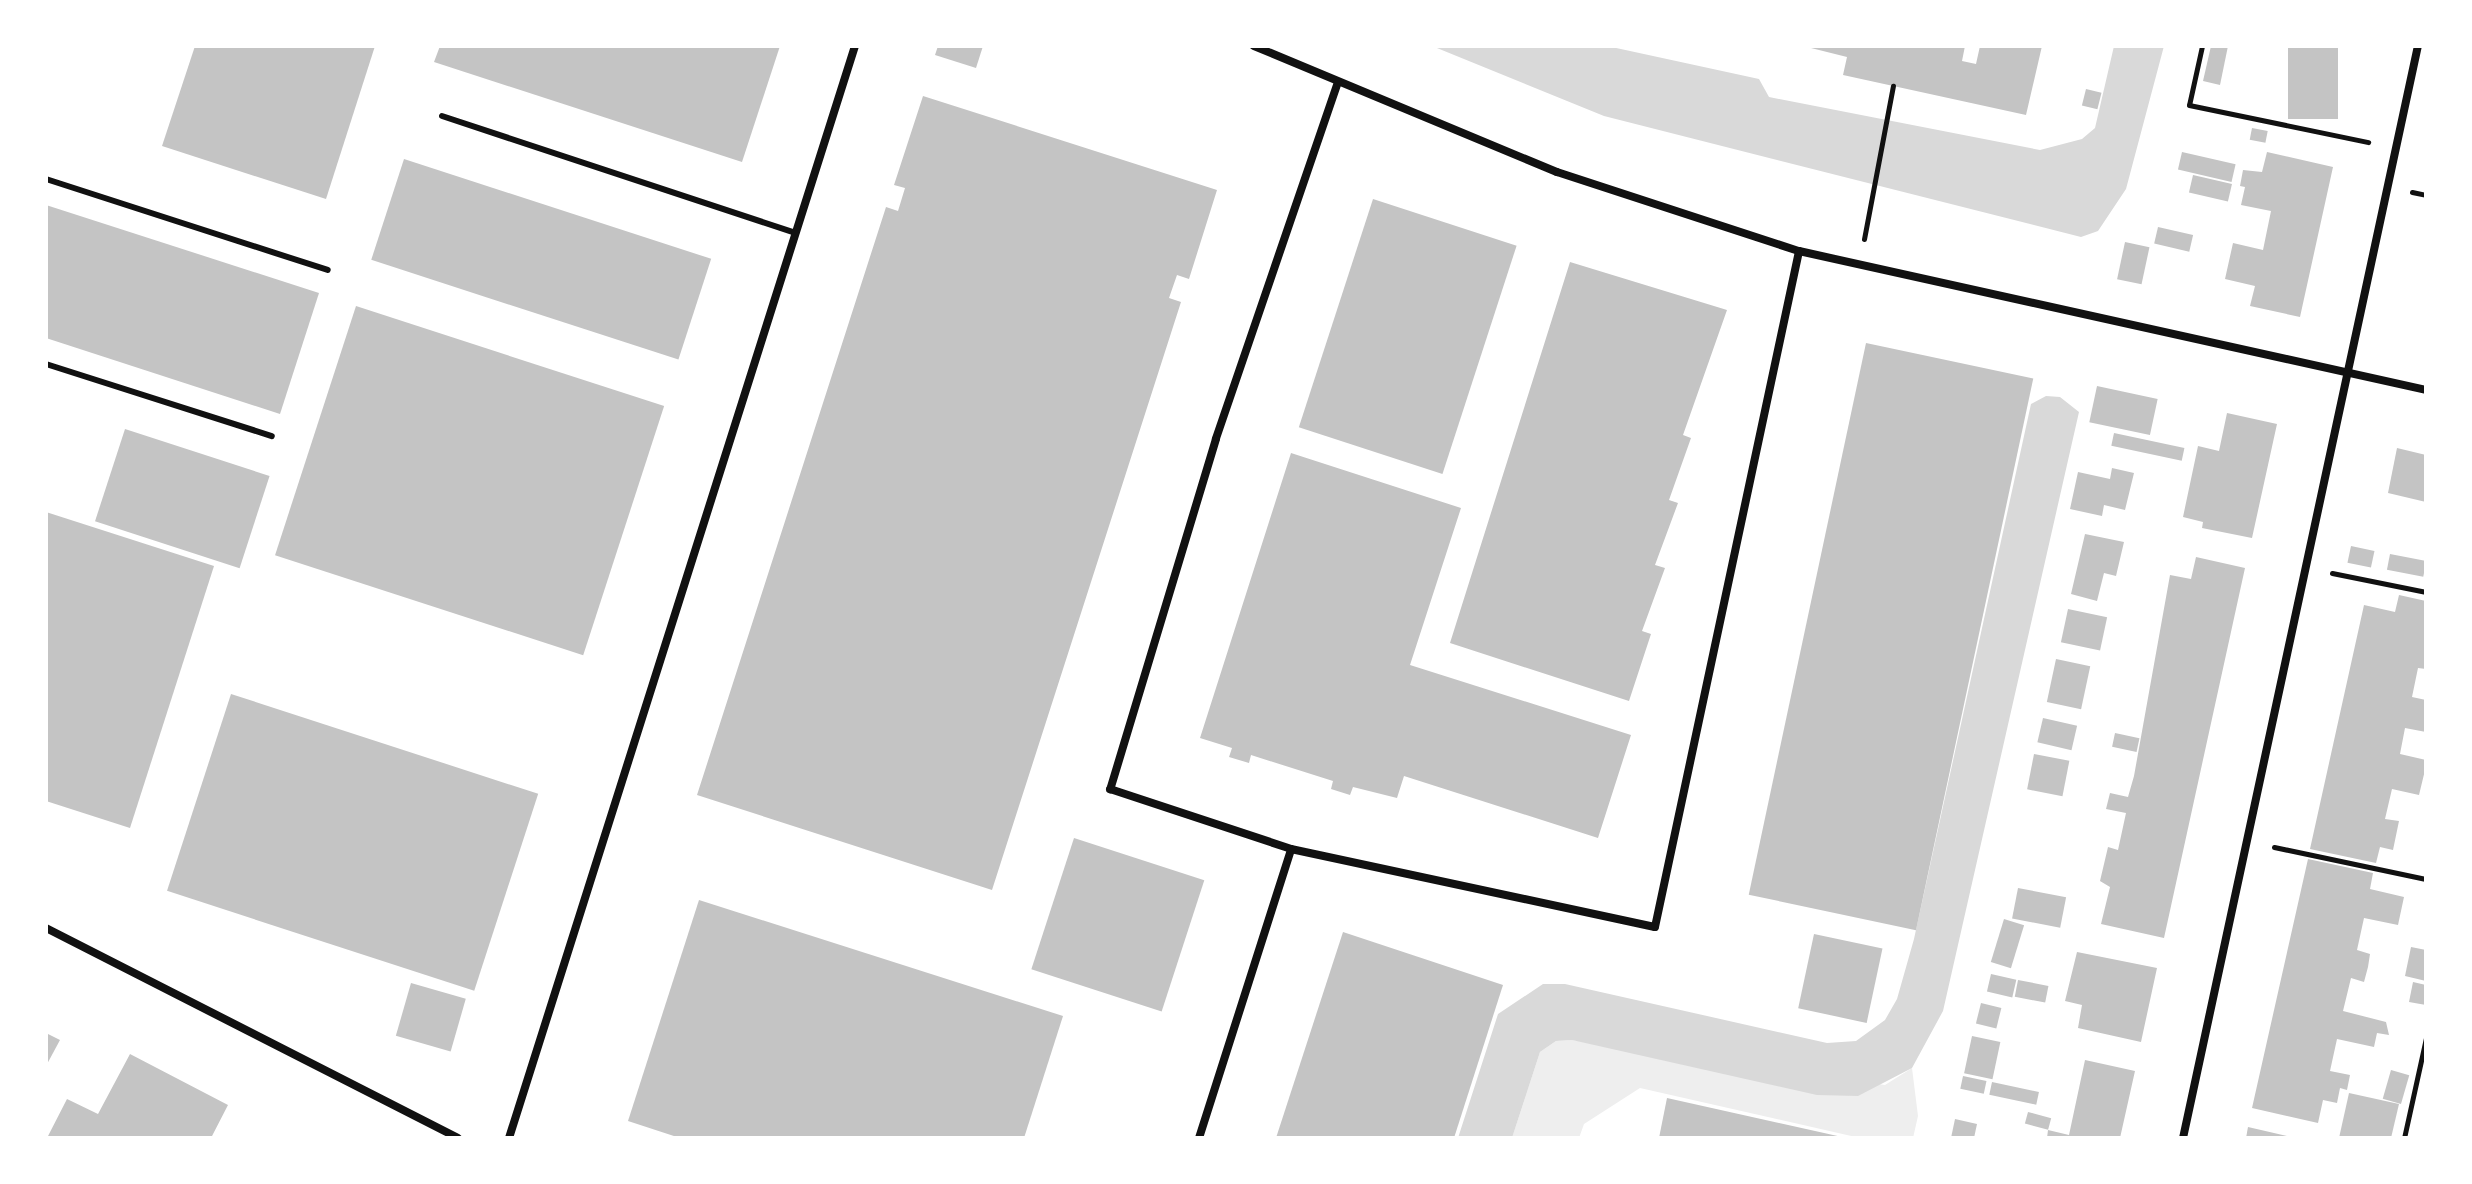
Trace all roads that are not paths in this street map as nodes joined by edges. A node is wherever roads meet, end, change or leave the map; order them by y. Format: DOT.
graph roads {
  1 [pos="855,46"];
  2 [pos="1254,46"];
  3 [pos="2418,46"];
  4 [pos="1338,82"];
  5 [pos="442,116"];
  6 [pos="46,179"];
  7 [pos="796,233"];
  8 [pos="1799,251"];
  9 [pos="328,270"];
  10 [pos="46,364"];
  11 [pos="2346,373"];
  12 [pos="2426,390"];
  13 [pos="272,436"];
  14 [pos="1291,849"];
  15 [pos="46,928"];
  16 [pos="458,1138"];
  17 [pos="509,1138"];
  18 [pos="1199,1138"];
  19 [pos="2183,1138"];
  1 -- 7 [label="street"];
  2 -- 4 [label="street"];
  3 -- 11 [label="street"];
  4 -- 8 [label="street"];
  4 -- 14 [label="street"];
  5 -- 7 [label="lane"];
  6 -- 9 [label="lane"];
  7 -- 17 [label="street"];
  8 -- 11 [label="street"];
  8 -- 14 [label="street"];
  10 -- 13 [label="lane"];
  11 -- 12 [label="street"];
  11 -- 19 [label="street"];
  14 -- 18 [label="street"];
  15 -- 16 [label="street"];
}
